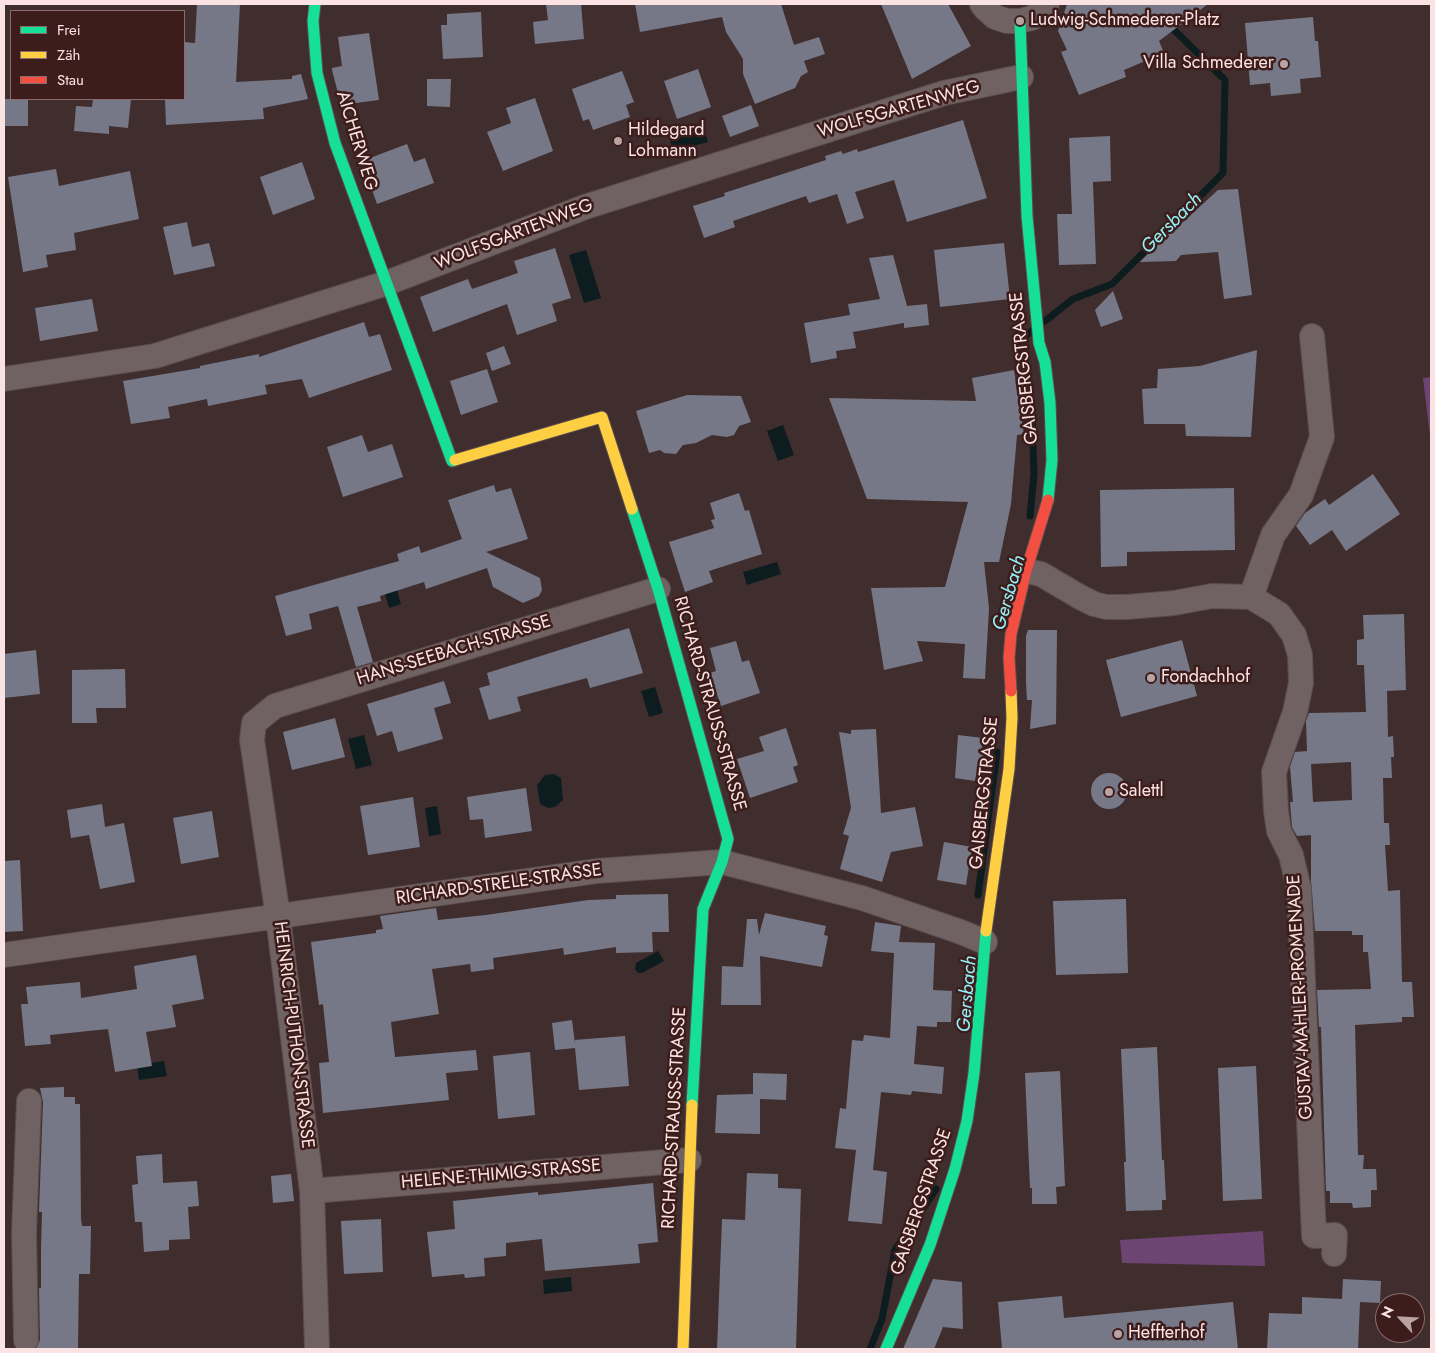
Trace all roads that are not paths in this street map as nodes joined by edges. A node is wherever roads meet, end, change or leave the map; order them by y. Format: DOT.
graph roads {
  1 [pos="315,4"];
  2 [pos="982,4"];
  3 [pos="1047,4"];
  4 [pos="1020,21"];
  5 [pos="1021,77"];
  6 [pos="386,284"];
  7 [pos="1312,336"];
  8 [pos="4,379"];
  9 [pos="1026,571"];
  10 [pos="658,589"];
  11 [pos="1251,597"];
  12 [pos="254,723"];
  13 [pos="722,862"];
  14 [pos="278,917"];
  15 [pos="985,942"];
  16 [pos="4,955"];
  17 [pos="29,1100"];
  18 [pos="689,1160"];
  19 [pos="312,1191"];
  20 [pos="14,1232"];
  21 [pos="1334,1254"];
  22 [pos="26,1340"];
  23 [pos="318,1349"];
  24 [pos="683,1349"];
  25 [pos="886,1349"];
  1 -- 6 [label="street, AICHERWEG"];
  2 -- 4 [label="street"];
  3 -- 4 [label="street"];
  4 -- 5 [label="street, GAISBERGSTRASSE"];
  5 -- 6 [label="street, WOLFSGARTENWEG"];
  5 -- 9 [label="street, GAISBERGSTRASSE"];
  6 -- 8 [label="street, WOLFSGARTENWEG"];
  6 -- 10 [label="street, RICHARD-STRAUSS-STRASSE"];
  7 -- 11 [label="street"];
  9 -- 11 [label="street, GUSTAV-MAHLER-PROMENADE"];
  9 -- 15 [label="street, GAISBERGSTRASSE"];
  10 -- 12 [label="street, HANS-SEEBACH-STRASSE"];
  10 -- 13 [label="street, RICHARD-STRAUSS-STRASSE"];
  11 -- 21 [label="street, GUSTAV-MAHLER-PROMENADE"];
  12 -- 14 [label="street, HEINRICH-PUTHON-STRASSE"];
  13 -- 14 [label="street, RICHARD-STRELE-STRASSE"];
  13 -- 15 [label="street, RICHARD-STRELE-STRASSE"];
  13 -- 18 [label="street, RICHARD-STRAUSS-STRASSE"];
  14 -- 16 [label="street, RICHARD-STRELE-STRASSE"];
  14 -- 19 [label="street, HEINRICH-PUTHON-STRASSE"];
  15 -- 25 [label="street, GAISBERGSTRASSE"];
  17 -- 20 [label="street"];
  18 -- 19 [label="street, HELENE-THIMIG-STRASSE"];
  18 -- 24 [label="street, RICHARD-STRAUSS-STRASSE"];
  19 -- 23 [label="street, HEINRICH-PUTHON-STRASSE"];
  20 -- 22 [label="street"];
}
